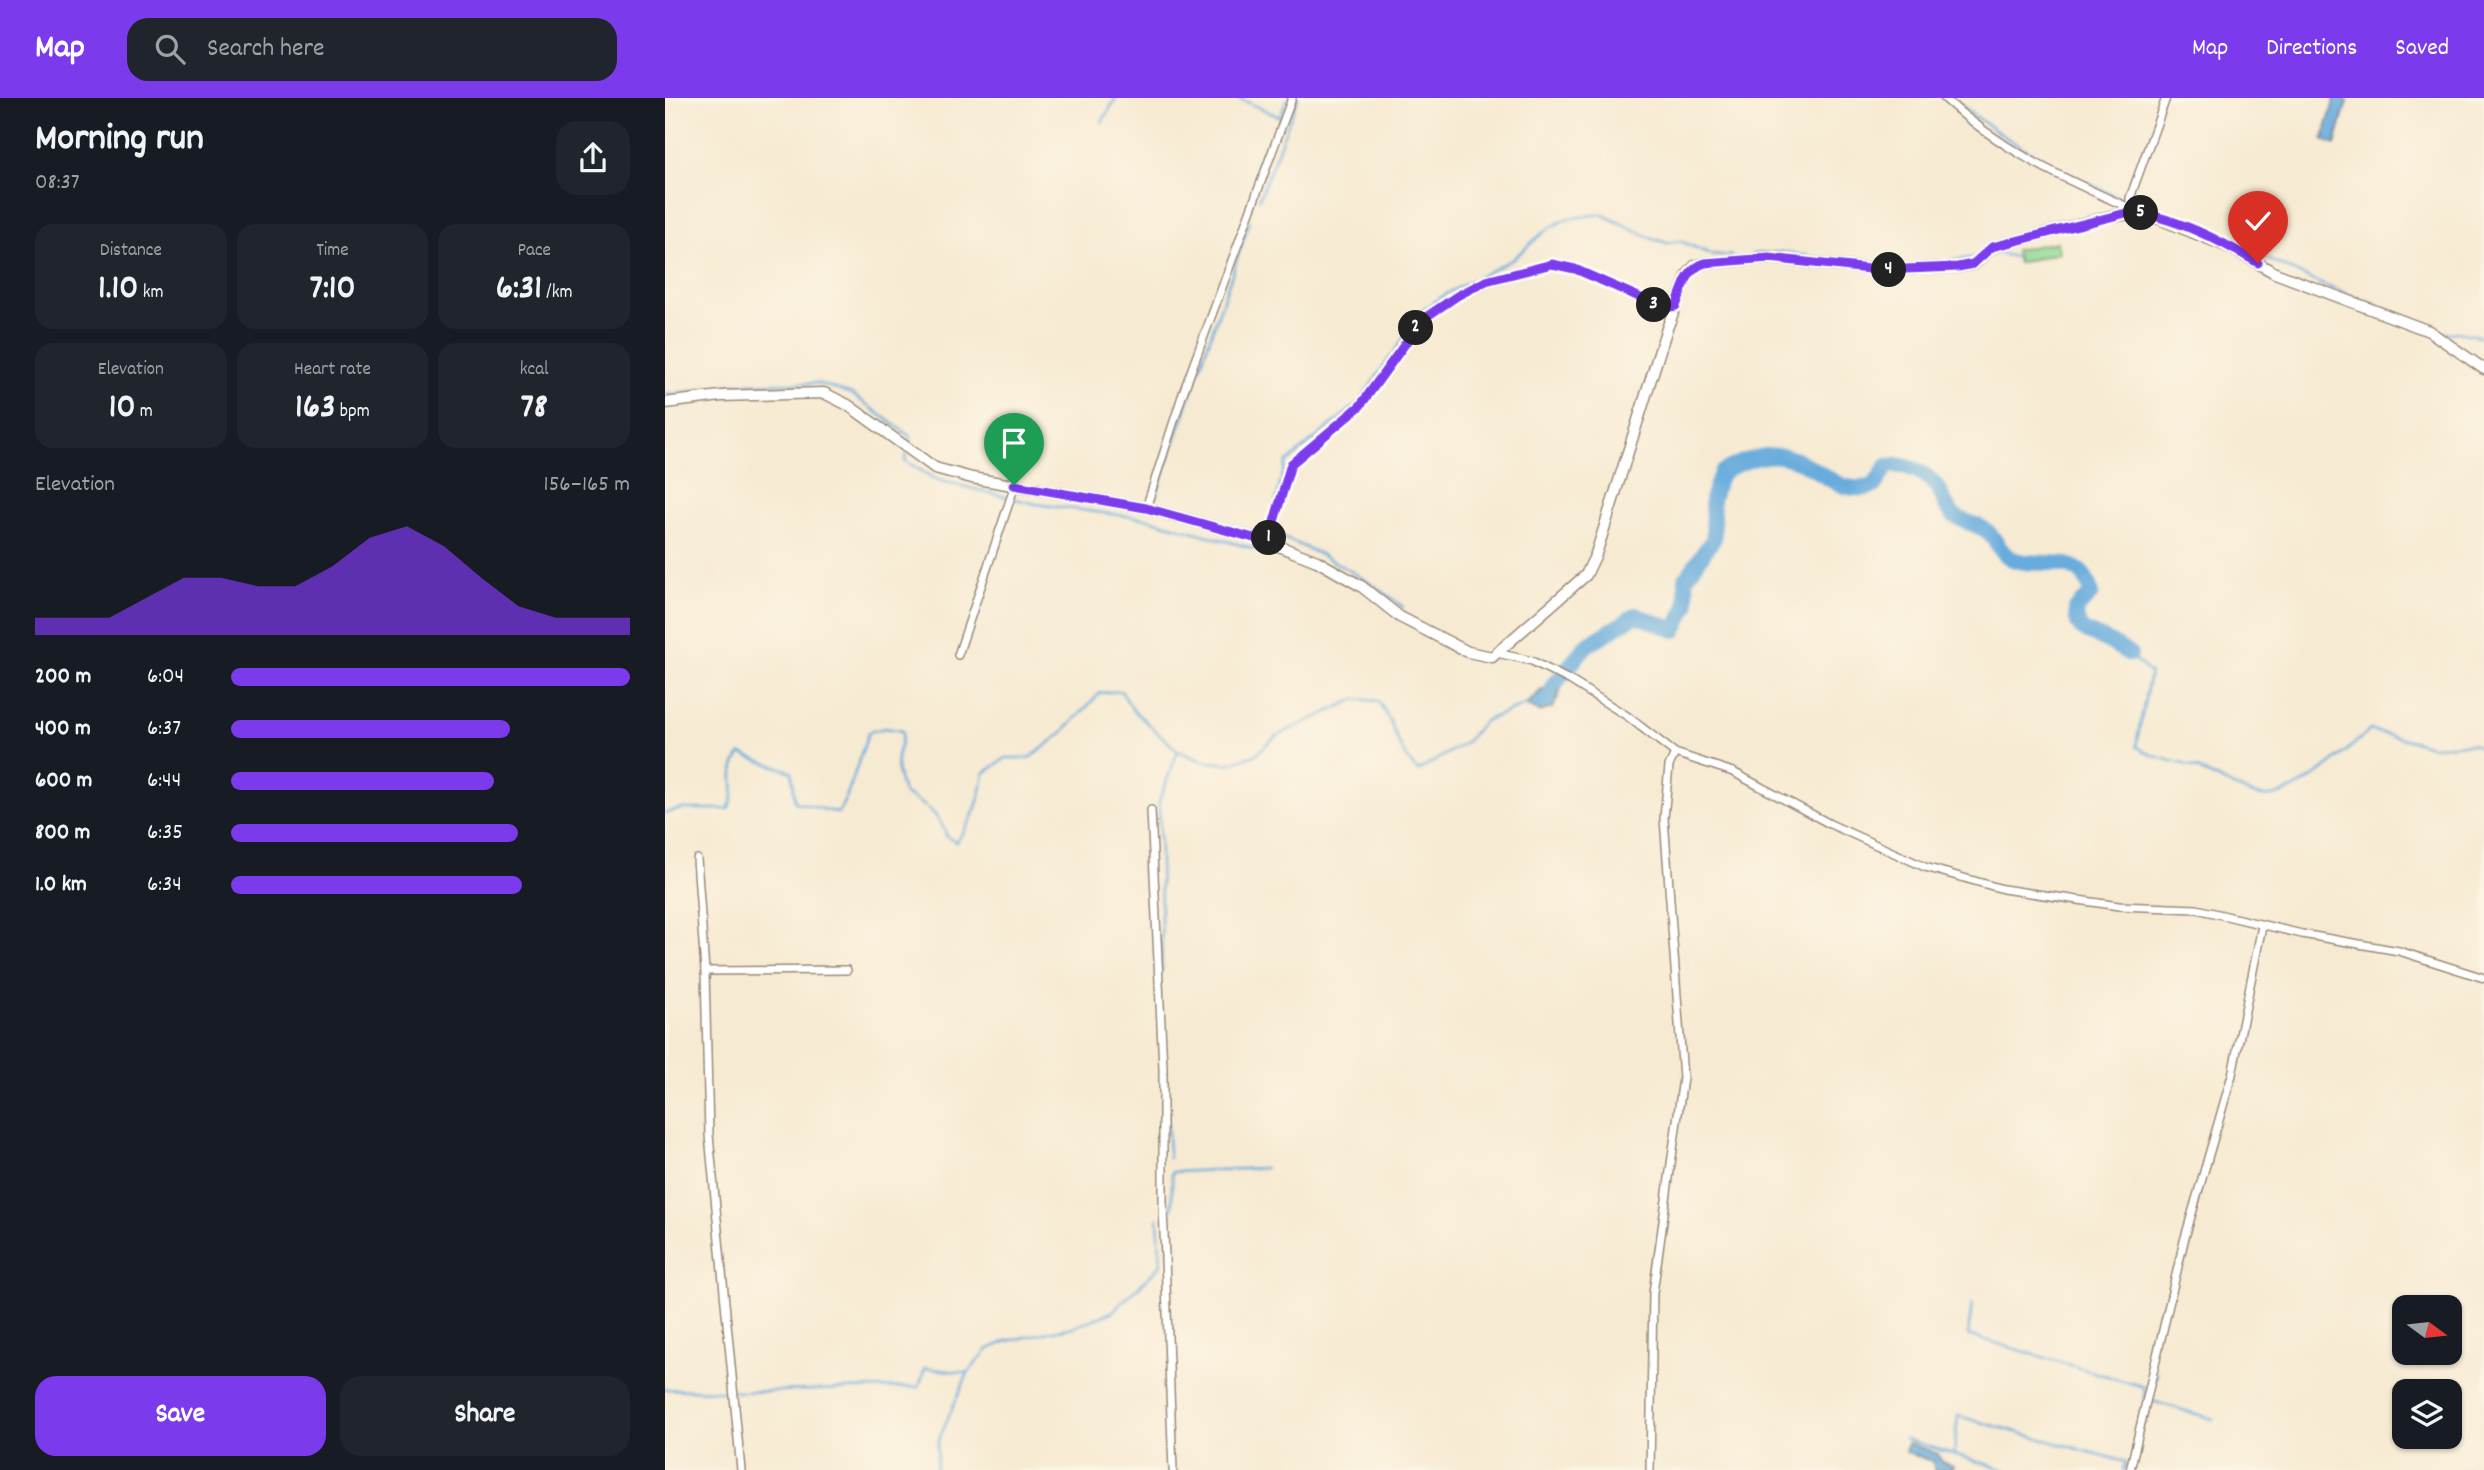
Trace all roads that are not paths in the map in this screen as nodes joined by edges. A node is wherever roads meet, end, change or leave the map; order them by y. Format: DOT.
graph roads {
  1 [pos="1292,98"];
  2 [pos="1944,98"];
  3 [pos="2166,98"];
  4 [pos="2130,212"];
  5 [pos="1676,306"];
  6 [pos="2484,366"];
  7 [pos="665,402"];
  8 [pos="1014,485"];
  9 [pos="1146,508"];
  10 [pos="1268,542"];
  11 [pos="1497,653"];
  12 [pos="958,655"];
  13 [pos="1675,753"];
  14 [pos="1151,810"];
  15 [pos="697,859"];
  16 [pos="2262,926"];
  17 [pos="847,970"];
  18 [pos="705,971"];
  19 [pos="2484,978"];
  20 [pos="741,1470"];
  21 [pos="1173,1470"];
  22 [pos="1650,1470"];
  23 [pos="2130,1470"];
  1 -- 9 [label="street"];
  2 -- 4 [label="street"];
  3 -- 4 [label="street"];
  4 -- 5 [label="main road"];
  4 -- 6 [label="main road"];
  5 -- 10 [label="street"];
  5 -- 11 [label="main road"];
  7 -- 8 [label="main road"];
  8 -- 9 [label="main road"];
  8 -- 12 [label="street"];
  9 -- 10 [label="main road"];
  10 -- 11 [label="main road"];
  11 -- 13 [label="street"];
  13 -- 16 [label="street"];
  13 -- 22 [label="street"];
  14 -- 21 [label="street"];
  15 -- 18 [label="street"];
  16 -- 19 [label="street"];
  16 -- 23 [label="street"];
  17 -- 18 [label="street"];
  18 -- 20 [label="street"];
}
